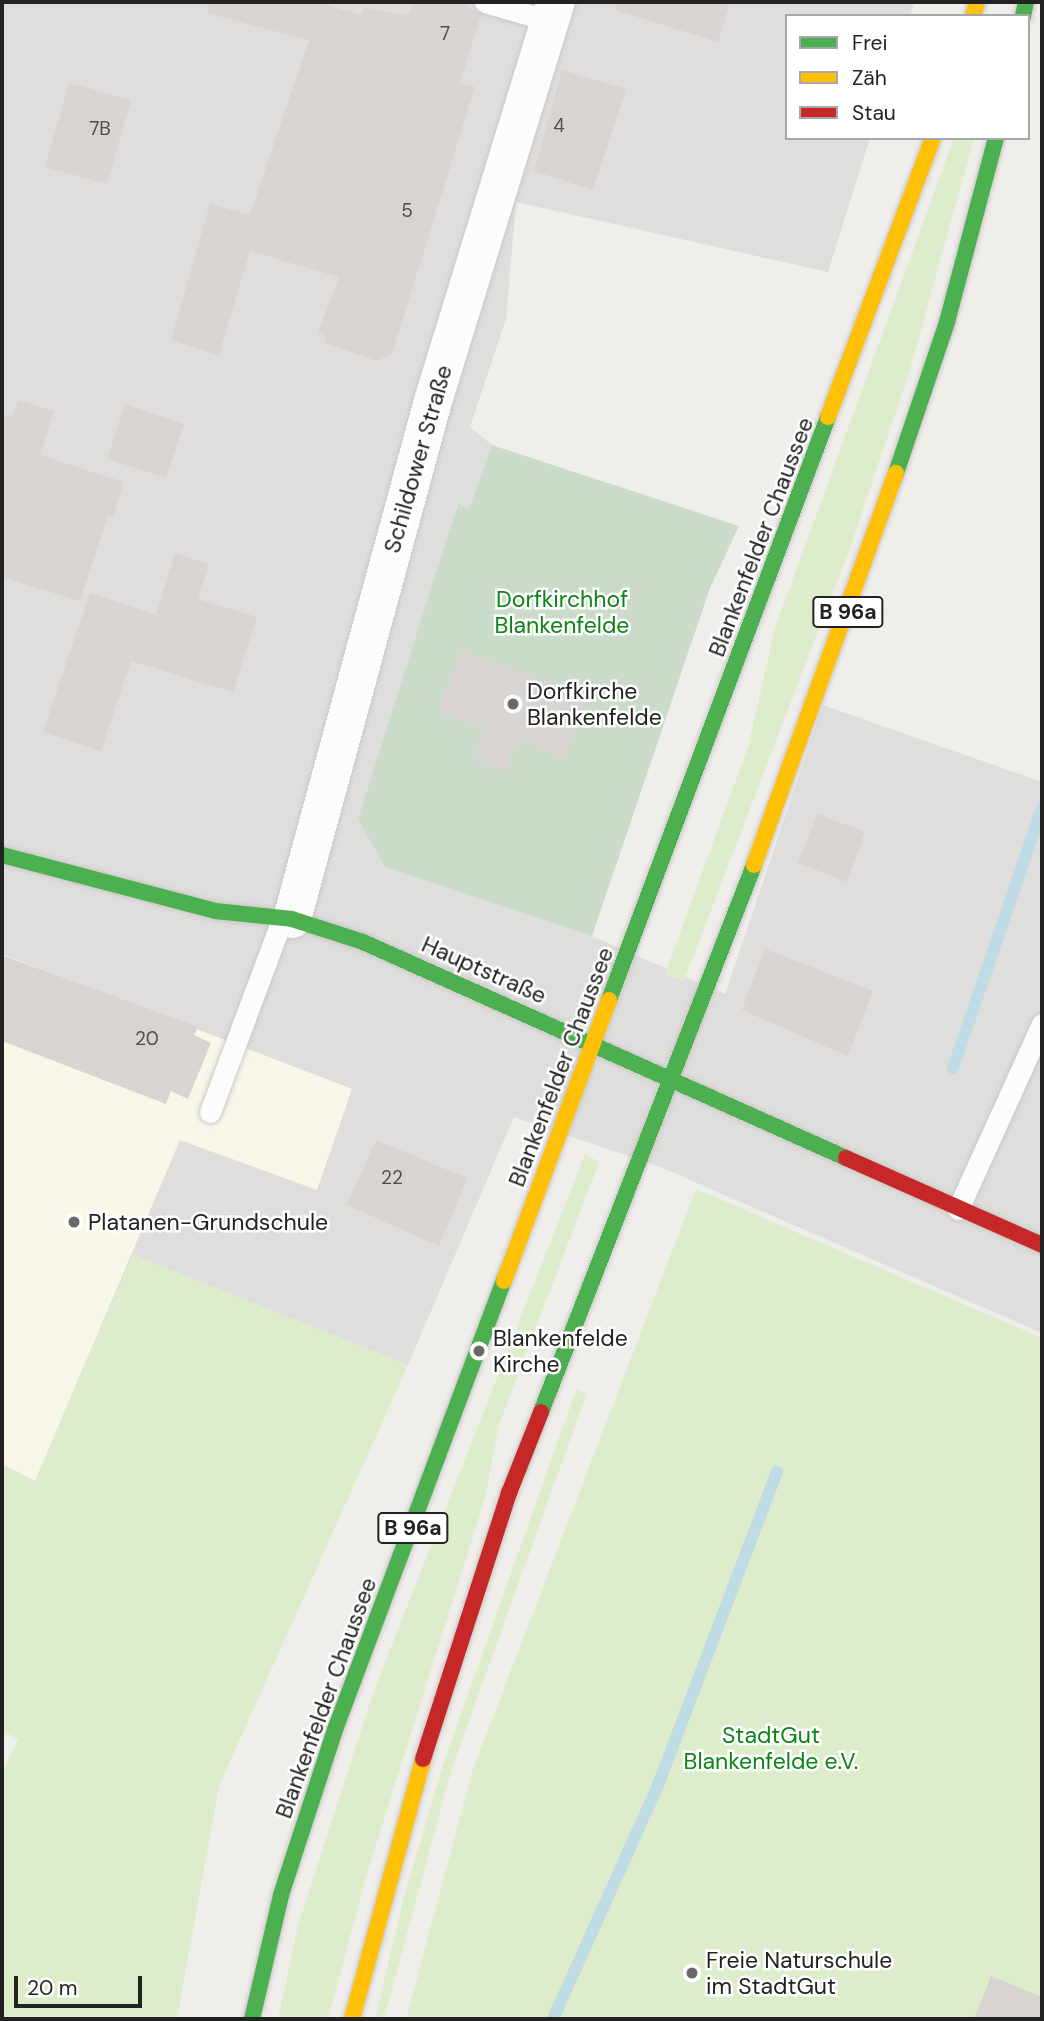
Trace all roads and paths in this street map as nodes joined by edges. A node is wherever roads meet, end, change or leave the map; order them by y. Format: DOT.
graph roads {
  1 [pos="485,2"];
  2 [pos="553,11"];
  3 [pos="932,140"];
  4 [pos="995,140"];
  5 [pos="2,855"];
  6 [pos="287,918"];
  7 [pos="1042,1024"];
  8 [pos="594,1043"];
  9 [pos="674,1077"];
  10 [pos="210,1112"];
  11 [pos="958,1209"];
  12 [pos="1042,1245"];
  13 [pos="252,2019"];
  14 [pos="352,2019"];
  1 -- 2 [label="lane"];
  2 -- 6 [label="street, Schildower Straße"];
  3 -- 8 [label="main road, Blankenfelder Chaussee / B 96a"];
  4 -- 9 [label="main road, B 96a"];
  5 -- 6 [label="main road, Hauptstraße"];
  6 -- 8 [label="main road, Hauptstraße"];
  6 -- 10 [label="lane"];
  7 -- 11 [label="lane"];
  8 -- 9 [label="main road, Hauptstraße"];
  8 -- 13 [label="main road, Blankenfelder Chaussee / B 96a"];
  9 -- 11 [label="main road, Hauptstraße"];
  9 -- 14 [label="main road, B 96a"];
  11 -- 12 [label="main road, Hauptstraße"];
}
